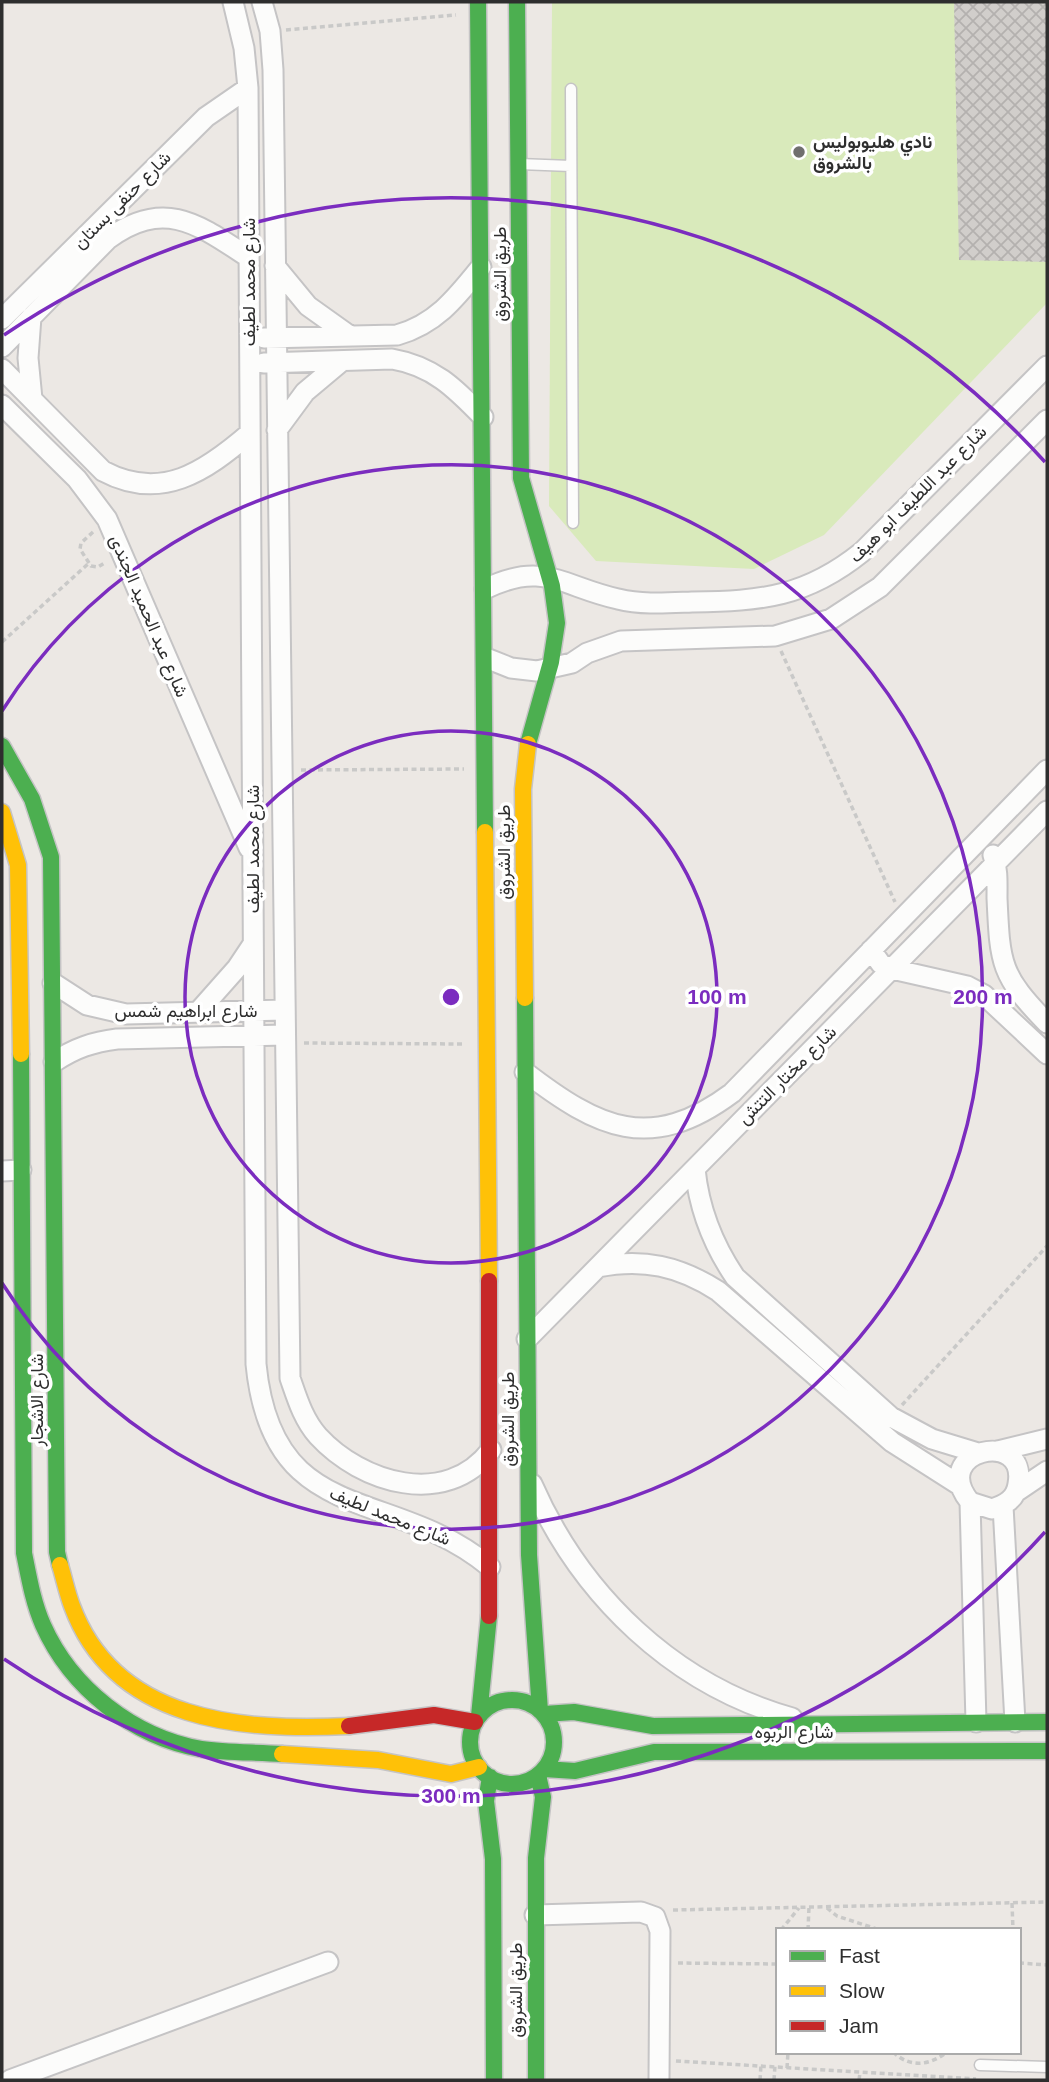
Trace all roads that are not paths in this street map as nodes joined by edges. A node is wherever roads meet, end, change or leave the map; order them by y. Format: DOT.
graph roads {
  1 [pos="233,2"];
  2 [pos="262,2"];
  3 [pos="517,2"];
  4 [pos="478,8"];
  5 [pos="248,88"];
  6 [pos="571,89"];
  7 [pos="519,164"];
  8 [pos="571,166"];
  9 [pos="248,257"];
  10 [pos="275,266"];
  11 [pos="481,267"];
  12 [pos="23,298"];
  13 [pos="2,302"];
  14 [pos="31,317"];
  15 [pos="2,319"];
  16 [pos="350,336"];
  17 [pos="249,338"];
  18 [pos="276,338"];
  19 [pos="2,347"];
  20 [pos="341,360"];
  21 [pos="276,362"];
  22 [pos="249,363"];
  23 [pos="1047,366"];
  24 [pos="2,369"];
  25 [pos="32,399"];
  26 [pos="2,405"];
  27 [pos="483,417"];
  28 [pos="1047,420"];
  29 [pos="11,423"];
  30 [pos="277,431"];
  31 [pos="250,433"];
  32 [pos="573,523"];
  33 [pos="551,577"];
  34 [pos="485,589"];
  35 [pos="486,658"];
  36 [pos="551,670"];
  37 [pos="2,746"];
  38 [pos="1047,770"];
  39 [pos="1047,811"];
  40 [pos="2,812"];
  41 [pos="977,842"];
  42 [pos="253,857"];
  43 [pos="996,863"];
  44 [pos="253,944"];
  45 [pos="871,950"];
  46 [pos="892,969"];
  47 [pos="53,983"];
  48 [pos="284,1010"];
  49 [pos="253,1011"];
  50 [pos="198,1012"];
  51 [pos="1047,1023"];
  52 [pos="254,1036"];
  53 [pos="284,1039"];
  54 [pos="1047,1054"];
  55 [pos="54,1062"];
  56 [pos="20,1071"];
  57 [pos="525,1072"];
  58 [pos="746,1078"];
  59 [pos="764,1098"];
  60 [pos="6,1102"];
  61 [pos="695,1169"];
  62 [pos="11,1171"];
  63 [pos="11,1207"];
  64 [pos="597,1267"];
  65 [pos="6,1282"];
  66 [pos="21,1308"];
  67 [pos="527,1339"];
  68 [pos="22,1396"];
  69 [pos="56,1396"];
  70 [pos="1047,1439"];
  71 [pos="491,1450"];
  72 [pos="998,1451"];
  73 [pos="978,1452"];
  74 [pos="1047,1471"];
  75 [pos="528,1475"];
  76 [pos="966,1494"];
  77 [pos="1010,1499"];
  78 [pos="490,1567"];
  79 [pos="542,1712"];
  80 [pos="477,1719"];
  81 [pos="976,1722"];
  82 [pos="1015,1722"];
  83 [pos="1047,1722"];
  84 [pos="814,1724"];
  85 [pos="653,1726"];
  86 [pos="1047,1751"];
  87 [pos="654,1752"];
  88 [pos="484,1772"];
  89 [pos="541,1772"];
  90 [pos="535,1915"];
  91 [pos="328,1962"];
  92 [pos="980,2065"];
  93 [pos="1047,2067"];
  94 [pos="659,2070"];
  95 [pos="10,2080"];
  96 [pos="494,2080"];
  97 [pos="536,2080"];
  1 -- 5 [label="street, شارع محمد لطيف"];
  2 -- 10 [label="street, شارع محمد لطيف"];
  3 -- 7 [label="street, طريق الشروق"];
  4 -- 11 [label="street, طريق الشروق"];
  5 -- 9 [label="street, شارع محمد لطيف"];
  5 -- 12 [label="street, شارع حنفى بستان"];
  6 -- 8 [label="lane"];
  7 -- 8 [label="lane"];
  7 -- 33 [label="street, طريق الشروق"];
  8 -- 32 [label="lane"];
  9 -- 14 [label="street, شارع حنفى بستان"];
  9 -- 17 [label="street, شارع محمد لطيف"];
  10 -- 16 [label="street"];
  10 -- 18 [label="street, شارع محمد لطيف"];
  11 -- 16 [label="street"];
  11 -- 27 [label="street, طريق الشروق"];
  12 -- 13 [label="street"];
  12 -- 15 [label="street, شارع حنفى بستان"];
  14 -- 19 [label="street, شارع حنفى بستان"];
  14 -- 25 [label="street"];
  16 -- 18 [label="street"];
  17 -- 18 [label="street"];
  17 -- 22 [label="street, شارع محمد لطيف"];
  18 -- 21 [label="street, شارع محمد لطيف"];
  20 -- 21 [label="street"];
  20 -- 27 [label="street"];
  20 -- 30 [label="street"];
  21 -- 22 [label="street"];
  21 -- 30 [label="street, شارع محمد لطيف"];
  22 -- 31 [label="street, شارع محمد لطيف"];
  23 -- 33 [label="street, شارع عبد اللطيف ابو هيف"];
  24 -- 25 [label="street"];
  25 -- 31 [label="street"];
  26 -- 29 [label="street, شارع عبد الحميد الجندى"];
  27 -- 34 [label="street, طريق الشروق"];
  28 -- 36 [label="street"];
  29 -- 42 [label="street, شارع عبد الحميد الجندى"];
  30 -- 48 [label="street, شارع محمد لطيف"];
  31 -- 42 [label="street, شارع محمد لطيف"];
  33 -- 34 [label="street, شارع عبد اللطيف ابو هيف"];
  33 -- 36 [label="street, طريق الشروق"];
  34 -- 35 [label="street, طريق الشروق"];
  35 -- 36 [label="street"];
  35 -- 71 [label="street, طريق الشروق"];
  36 -- 57 [label="street, طريق الشروق"];
  37 -- 47 [label="street, شارع الاشجار"];
  38 -- 41 [label="street, شارع مختار التتش"];
  39 -- 43 [label="street, شارع مختار التتش"];
  40 -- 56 [label="street, شارع الاشجار"];
  41 -- 43 [label="street"];
  41 -- 45 [label="street, شارع مختار التتش"];
  42 -- 44 [label="street, شارع محمد لطيف"];
  43 -- 46 [label="street, شارع مختار التتش"];
  43 -- 51 [label="street"];
  44 -- 49 [label="street, شارع محمد لطيف"];
  44 -- 50 [label="street"];
  45 -- 46 [label="street"];
  45 -- 58 [label="street, شارع مختار التتش"];
  46 -- 54 [label="street"];
  46 -- 59 [label="street, شارع مختار التتش"];
  47 -- 50 [label="street, شارع ابراهيم شمس"];
  47 -- 55 [label="street, شارع الاشجار"];
  48 -- 49 [label="street, شارع ابراهيم شمس"];
  48 -- 53 [label="street, شارع محمد لطيف"];
  49 -- 50 [label="street, شارع ابراهيم شمس"];
  49 -- 52 [label="street, شارع محمد لطيف"];
  52 -- 53 [label="street, شارع ابراهيم شمس"];
  52 -- 55 [label="street, شارع ابراهيم شمس"];
  52 -- 78 [label="street, شارع محمد لطيف"];
  53 -- 71 [label="street, شارع محمد لطيف"];
  55 -- 69 [label="street, شارع الاشجار"];
  56 -- 60 [label="street"];
  56 -- 62 [label="street, شارع الاشجار"];
  57 -- 58 [label="street, شارع مختار التتش"];
  57 -- 67 [label="street, طريق الشروق"];
  58 -- 59 [label="street"];
  59 -- 61 [label="street, شارع مختار التتش"];
  61 -- 64 [label="street, شارع مختار التتش"];
  61 -- 73 [label="street"];
  62 -- 63 [label="street, شارع الاشجار"];
  63 -- 66 [label="street, شارع الاشجار"];
  64 -- 67 [label="street, شارع مختار التتش"];
  64 -- 76 [label="street"];
  65 -- 66 [label="street"];
  66 -- 68 [label="street, شارع الاشجار"];
  67 -- 75 [label="street, طريق الشروق"];
  68 -- 69 [label="street"];
  68 -- 88 [label="street, شارع الاشجار"];
  69 -- 80 [label="street, شارع الاشجار"];
  70 -- 72 [label="street"];
  71 -- 78 [label="street, طريق الشروق"];
  72 -- 73 [label="street"];
  72 -- 77 [label="street"];
  73 -- 76 [label="street"];
  74 -- 77 [label="street"];
  75 -- 79 [label="street, طريق الشروق"];
  75 -- 84 [label="street"];
  76 -- 77 [label="street"];
  76 -- 81 [label="street"];
  77 -- 82 [label="street"];
  78 -- 80 [label="street, طريق الشروق"];
  79 -- 80 [label="street"];
  79 -- 85 [label="street, شارع الربوه"];
  79 -- 89 [label="street"];
  80 -- 88 [label="street"];
  81 -- 82 [label="street, شارع الربوه"];
  81 -- 84 [label="street, شارع الربوه"];
  82 -- 83 [label="street, شارع الربوه"];
  84 -- 85 [label="street, شارع الربوه"];
  85 -- 87 [label="street"];
  86 -- 87 [label="street, شارع الربوه"];
  87 -- 89 [label="street, شارع الربوه"];
  88 -- 89 [label="street"];
  88 -- 96 [label="street, طريق الشروق"];
  89 -- 90 [label="street, طريق الشروق"];
  90 -- 94 [label="street"];
  90 -- 97 [label="street, طريق الشروق"];
  91 -- 95 [label="street"];
  92 -- 93 [label="lane"];
}
